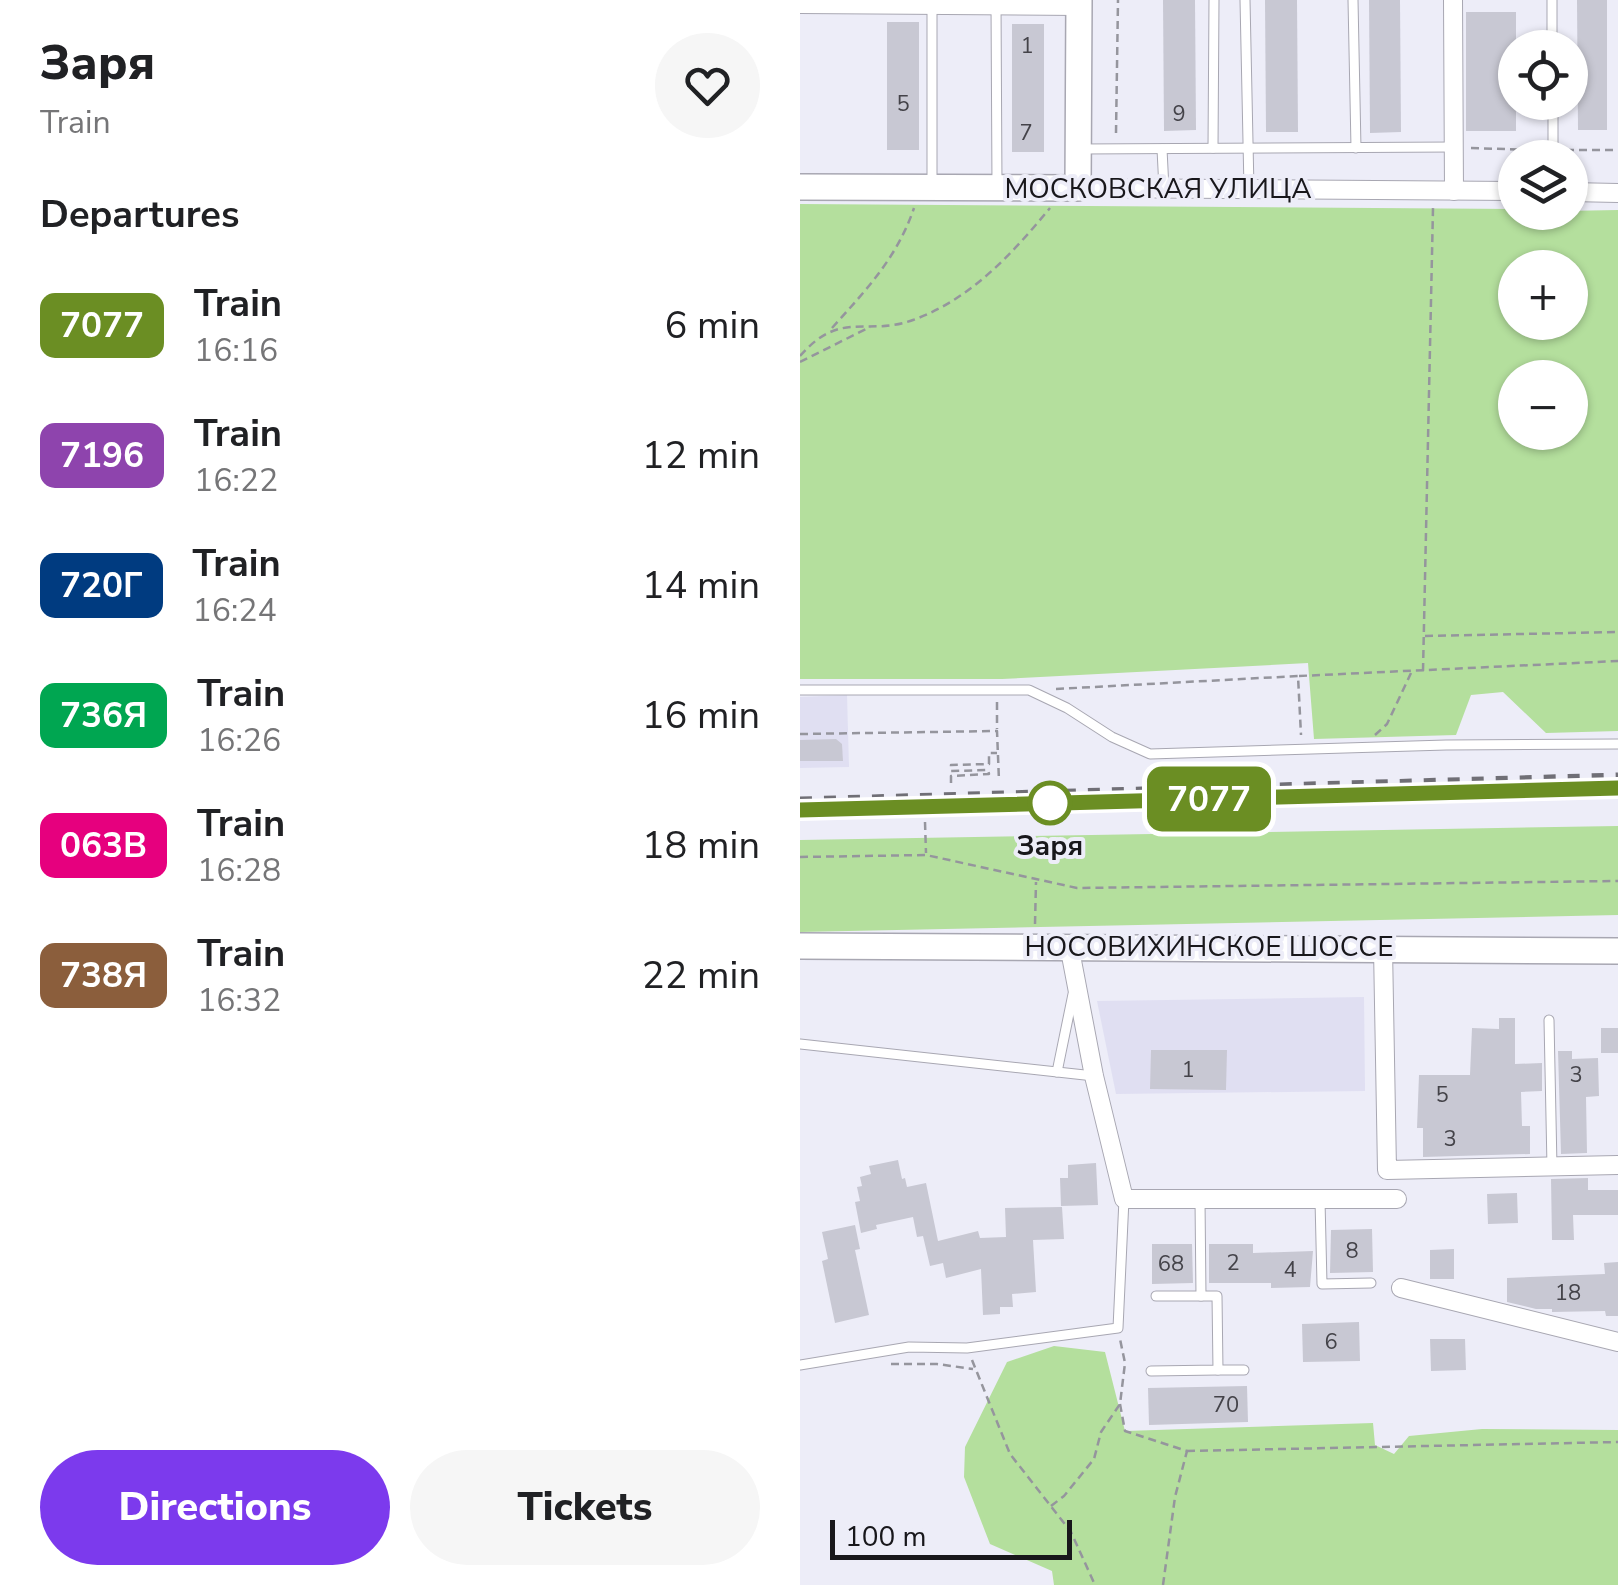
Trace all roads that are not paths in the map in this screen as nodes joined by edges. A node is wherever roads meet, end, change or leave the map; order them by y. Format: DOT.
graph roads {
  1 [pos="1214,0"];
  2 [pos="1245,0"];
  3 [pos="1353,0"];
  4 [pos="1453,0"];
  5 [pos="1552,0"];
  6 [pos="996,3"];
  7 [pos="1079,3"];
  8 [pos="800,4"];
  9 [pos="938,4"];
  10 [pos="1552,30"];
  11 [pos="1454,147"];
  12 [pos="1162,148"];
  13 [pos="1213,148"];
  14 [pos="1248,148"];
  15 [pos="1356,148"];
  16 [pos="1078,150"];
  17 [pos="800,187"];
  18 [pos="927,188"];
  19 [pos="997,188"];
  20 [pos="1071,188"];
  21 [pos="1164,189"];
  22 [pos="1249,189"];
  23 [pos="1454,190"];
  24 [pos="1498,191"];
  25 [pos="1588,192"];
  26 [pos="1618,193"];
  27 [pos="800,690"];
  28 [pos="1618,744"];
  29 [pos="800,946"];
  30 [pos="1069,946"];
  31 [pos="1383,948"];
  32 [pos="1618,951"];
  33 [pos="1076,981"];
  34 [pos="1548,1020"];
  35 [pos="800,1044"];
  36 [pos="1057,1072"];
  37 [pos="1094,1076"];
  38 [pos="1618,1165"];
  39 [pos="1552,1167"];
  40 [pos="1124,1199"];
  41 [pos="1398,1199"];
  42 [pos="1200,1200"];
  43 [pos="1320,1200"];
  44 [pos="1371,1283"];
  45 [pos="1401,1288"];
  46 [pos="1156,1296"];
  47 [pos="1201,1296"];
  48 [pos="1618,1342"];
  49 [pos="800,1365"];
  50 [pos="1218,1370"];
  51 [pos="1244,1370"];
  52 [pos="1151,1371"];
  1 -- 13 [label="lane"];
  2 -- 14 [label="lane"];
  3 -- 15 [label="lane"];
  4 -- 11 [label="street"];
  5 -- 10 [label="lane"];
  6 -- 7 [label="street"];
  6 -- 9 [label="street"];
  6 -- 19 [label="lane"];
  7 -- 16 [label="main road"];
  8 -- 9 [label="street"];
  9 -- 18 [label="lane"];
  11 -- 15 [label="lane"];
  11 -- 23 [label="street"];
  12 -- 13 [label="lane"];
  12 -- 16 [label="lane"];
  12 -- 21 [label="lane"];
  13 -- 14 [label="lane"];
  14 -- 15 [label="lane"];
  14 -- 22 [label="lane"];
  16 -- 20 [label="main road"];
  17 -- 18 [label="main road, МОСКОВСКАЯ УЛИЦА"];
  18 -- 19 [label="main road, МОСКОВСКАЯ УЛИЦА"];
  19 -- 20 [label="main road, МОСКОВСКАЯ УЛИЦА"];
  20 -- 21 [label="street, МОСКОВСКАЯ УЛИЦА"];
  21 -- 22 [label="street, МОСКОВСКАЯ УЛИЦА"];
  22 -- 23 [label="street, МОСКОВСКАЯ УЛИЦА"];
  23 -- 24 [label="street, МОСКОВСКАЯ УЛИЦА"];
  25 -- 26 [label="street"];
  27 -- 28 [label="lane"];
  29 -- 30 [label="main road, НОСОВИХИНСКОЕ ШОССЕ"];
  30 -- 31 [label="main road, НОСОВИХИНСКОЕ ШОССЕ"];
  30 -- 33 [label="street"];
  31 -- 32 [label="main road, НОСОВИХИНСКОЕ ШОССЕ"];
  31 -- 39 [label="street"];
  33 -- 36 [label="lane"];
  33 -- 37 [label="street"];
  34 -- 39 [label="lane"];
  35 -- 36 [label="lane"];
  36 -- 37 [label="lane"];
  37 -- 40 [label="street"];
  38 -- 39 [label="street"];
  40 -- 42 [label="street"];
  40 -- 49 [label="lane"];
  41 -- 43 [label="street"];
  42 -- 43 [label="street"];
  42 -- 47 [label="lane"];
  43 -- 44 [label="lane"];
  45 -- 48 [label="street"];
  46 -- 47 [label="lane"];
  47 -- 50 [label="lane"];
  50 -- 51 [label="lane"];
  50 -- 52 [label="lane"];
}
